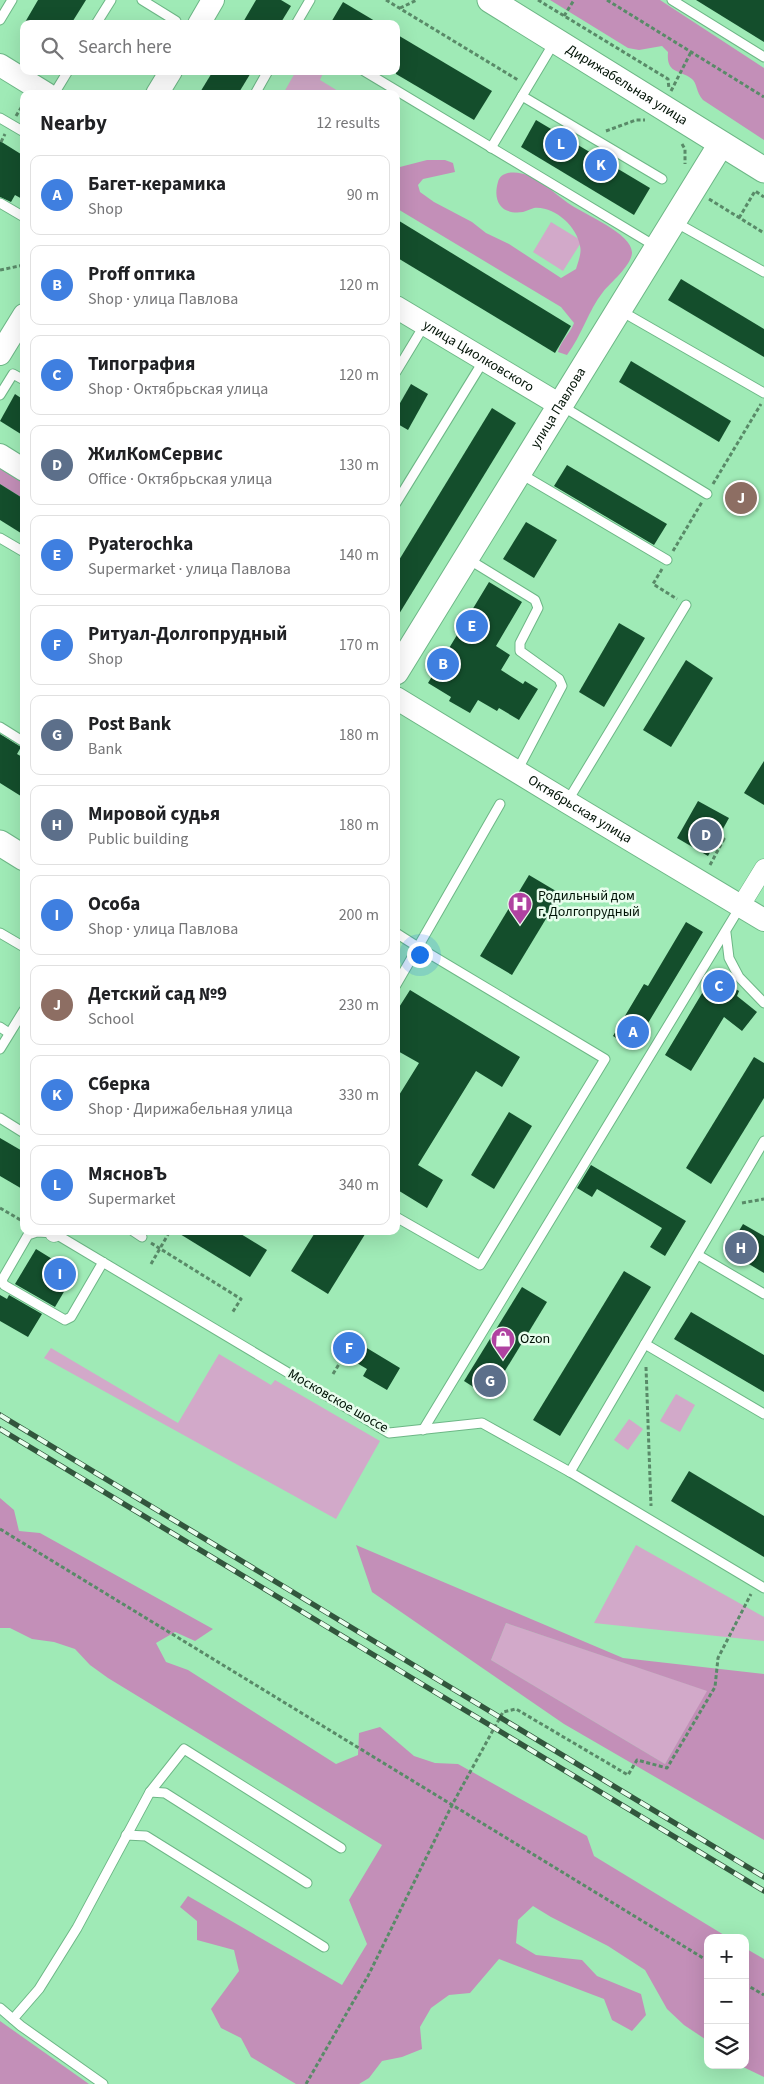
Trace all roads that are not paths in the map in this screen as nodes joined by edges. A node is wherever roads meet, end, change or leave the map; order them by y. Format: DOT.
graph roads {
  1 [pos="12,0"];
  2 [pos="111,0"];
  3 [pos="142,0"];
  4 [pos="214,0"];
  5 [pos="310,0"];
  6 [pos="490,0"];
  7 [pos="672,0"];
  8 [pos="0,20"];
  9 [pos="98,20"];
  10 [pos="174,20"];
  11 [pos="202,20"];
  12 [pos="298,20"];
  13 [pos="555,41"];
  14 [pos="764,57"];
  15 [pos="0,66"];
  16 [pos="66,75"];
  17 [pos="169,75"];
  18 [pos="266,75"];
  19 [pos="371,75"];
  20 [pos="40,90"];
  21 [pos="56,90"];
  22 [pos="159,90"];
  23 [pos="257,90"];
  24 [pos="395,90"];
  25 [pos="400,93"];
  26 [pos="522,96"];
  27 [pos="0,118"];
  28 [pos="20,130"];
  29 [pos="721,144"];
  30 [pos="491,148"];
  31 [pos="764,170"];
  32 [pos="662,179"];
  33 [pos="0,203"];
  34 [pos="20,215"];
  35 [pos="674,221"];
  36 [pos="657,247"];
  37 [pos="764,272"];
  38 [pos="400,309"];
  39 [pos="619,310"];
  40 [pos="20,322"];
  41 [pos="425,324"];
  42 [pos="0,354"];
  43 [pos="484,360"];
  44 [pos="400,365"];
  45 [pos="20,378"];
  46 [pos="764,393"];
  47 [pos="0,395"];
  48 [pos="560,405"];
  49 [pos="0,456"];
  50 [pos="20,468"];
  51 [pos="519,473"];
  52 [pos="707,494"];
  53 [pos="400,496"];
  54 [pos="0,538"];
  55 [pos="20,550"];
  56 [pos="466,558"];
  57 [pos="667,560"];
  58 [pos="686,605"];
  59 [pos="400,665"];
  60 [pos="400,700"];
  61 [pos="0,728"];
  62 [pos="20,740"];
  63 [pos="516,772"];
  64 [pos="567,802"];
  65 [pos="500,804"];
  66 [pos="1,845"];
  67 [pos="20,856"];
  68 [pos="764,868"];
  69 [pos="740,907"];
  70 [pos="764,920"];
  71 [pos="0,933"];
  72 [pos="726,933"];
  73 [pos="400,936"];
  74 [pos="20,945"];
  75 [pos="418,947"];
  76 [pos="400,978"];
  77 [pos="764,1003"];
  78 [pos="20,1017"];
  79 [pos="0,1027"];
  80 [pos="10,1034"];
  81 [pos="0,1049"];
  82 [pos="0,1118"];
  83 [pos="20,1130"];
  84 [pos="764,1141"];
  85 [pos="400,1219"];
  86 [pos="27,1235"];
  87 [pos="60,1235"];
  88 [pos="139,1235"];
  89 [pos="142,1237"];
  90 [pos="698,1255"];
  91 [pos="103,1262"];
  92 [pos="764,1294"];
  93 [pos="645,1344"];
  94 [pos="764,1414"];
  95 [pos="423,1430"];
  96 [pos="570,1472"];
  97 [pos="760,1586"];
  98 [pos="150,1792"];
  99 [pos="126,1836"];
  100 [pos="341,1848"];
  101 [pos="307,1884"];
  102 [pos="324,1947"];
  103 [pos="0,2008"];
  104 [pos="12,2019"];
  105 [pos="103,2084"];
  1 -- 8 [label="lane"];
  2 -- 9 [label="lane"];
  3 -- 10 [label="lane"];
  4 -- 11 [label="street"];
  5 -- 12 [label="lane"];
  6 -- 13 [label="main road, Дирижабельная улица"];
  7 -- 14 [label="lane"];
  13 -- 26 [label="lane"];
  13 -- 29 [label="main road, Дирижабельная улица"];
  15 -- 20 [label="street"];
  16 -- 21 [label="lane"];
  17 -- 22 [label="street"];
  18 -- 23 [label="lane"];
  19 -- 24 [label="lane"];
  25 -- 30 [label="lane"];
  26 -- 30 [label="lane"];
  26 -- 32 [label="lane"];
  27 -- 28 [label="lane"];
  29 -- 31 [label="main road, Дирижабельная улица"];
  29 -- 35 [label="main road, улица Павлова"];
  30 -- 36 [label="lane"];
  33 -- 34 [label="lane"];
  35 -- 36 [label="main road, улица Павлова"];
  35 -- 37 [label="lane"];
  36 -- 39 [label="main road, улица Павлова"];
  38 -- 41 [label="street, улица Циолковского"];
  39 -- 46 [label="lane"];
  39 -- 48 [label="main road, улица Павлова"];
  40 -- 42 [label="street"];
  41 -- 43 [label="street, улица Циолковского"];
  41 -- 44 [label="lane"];
  43 -- 48 [label="street, улица Циолковского"];
  43 -- 53 [label="lane"];
  45 -- 47 [label="lane"];
  48 -- 51 [label="main road, улица Павлова"];
  48 -- 52 [label="lane"];
  49 -- 50 [label="street"];
  51 -- 56 [label="main road, улица Павлова"];
  51 -- 57 [label="lane"];
  54 -- 55 [label="lane"];
  56 -- 59 [label="main road, улица Павлова"];
  56 -- 63 [label="lane"];
  58 -- 64 [label="lane"];
  60 -- 63 [label="street, Октябрьская улица"];
  61 -- 62 [label="lane"];
  63 -- 64 [label="street, Октябрьская улица"];
  64 -- 69 [label="street, Октябрьская улица"];
  65 -- 75 [label="lane"];
  66 -- 67 [label="main road"];
  68 -- 69 [label="street"];
  69 -- 70 [label="street, Октябрьская улица"];
  69 -- 72 [label="lane"];
  71 -- 74 [label="lane"];
  72 -- 77 [label="lane"];
  72 -- 95 [label="lane"];
  73 -- 75 [label="lane"];
  75 -- 76 [label="lane"];
  75 -- 85 [label="lane"];
  78 -- 80 [label="lane"];
  79 -- 80 [label="lane"];
  80 -- 81 [label="lane"];
  82 -- 83 [label="lane"];
  84 -- 90 [label="lane"];
  86 -- 91 [label="lane"];
  87 -- 91 [label="lane, Московское шоссе"];
  88 -- 89 [label="lane"];
  90 -- 92 [label="lane"];
  90 -- 93 [label="lane"];
  91 -- 95 [label="lane, Московское шоссе"];
  93 -- 94 [label="lane"];
  93 -- 96 [label="lane"];
  95 -- 96 [label="lane, Московское шоссе"];
  96 -- 97 [label="lane, Московское шоссе"];
  98 -- 99 [label="lane"];
  98 -- 100 [label="lane"];
  98 -- 101 [label="lane"];
  99 -- 102 [label="lane"];
  99 -- 104 [label="lane"];
  103 -- 104 [label="lane"];
  104 -- 105 [label="lane"];
}
